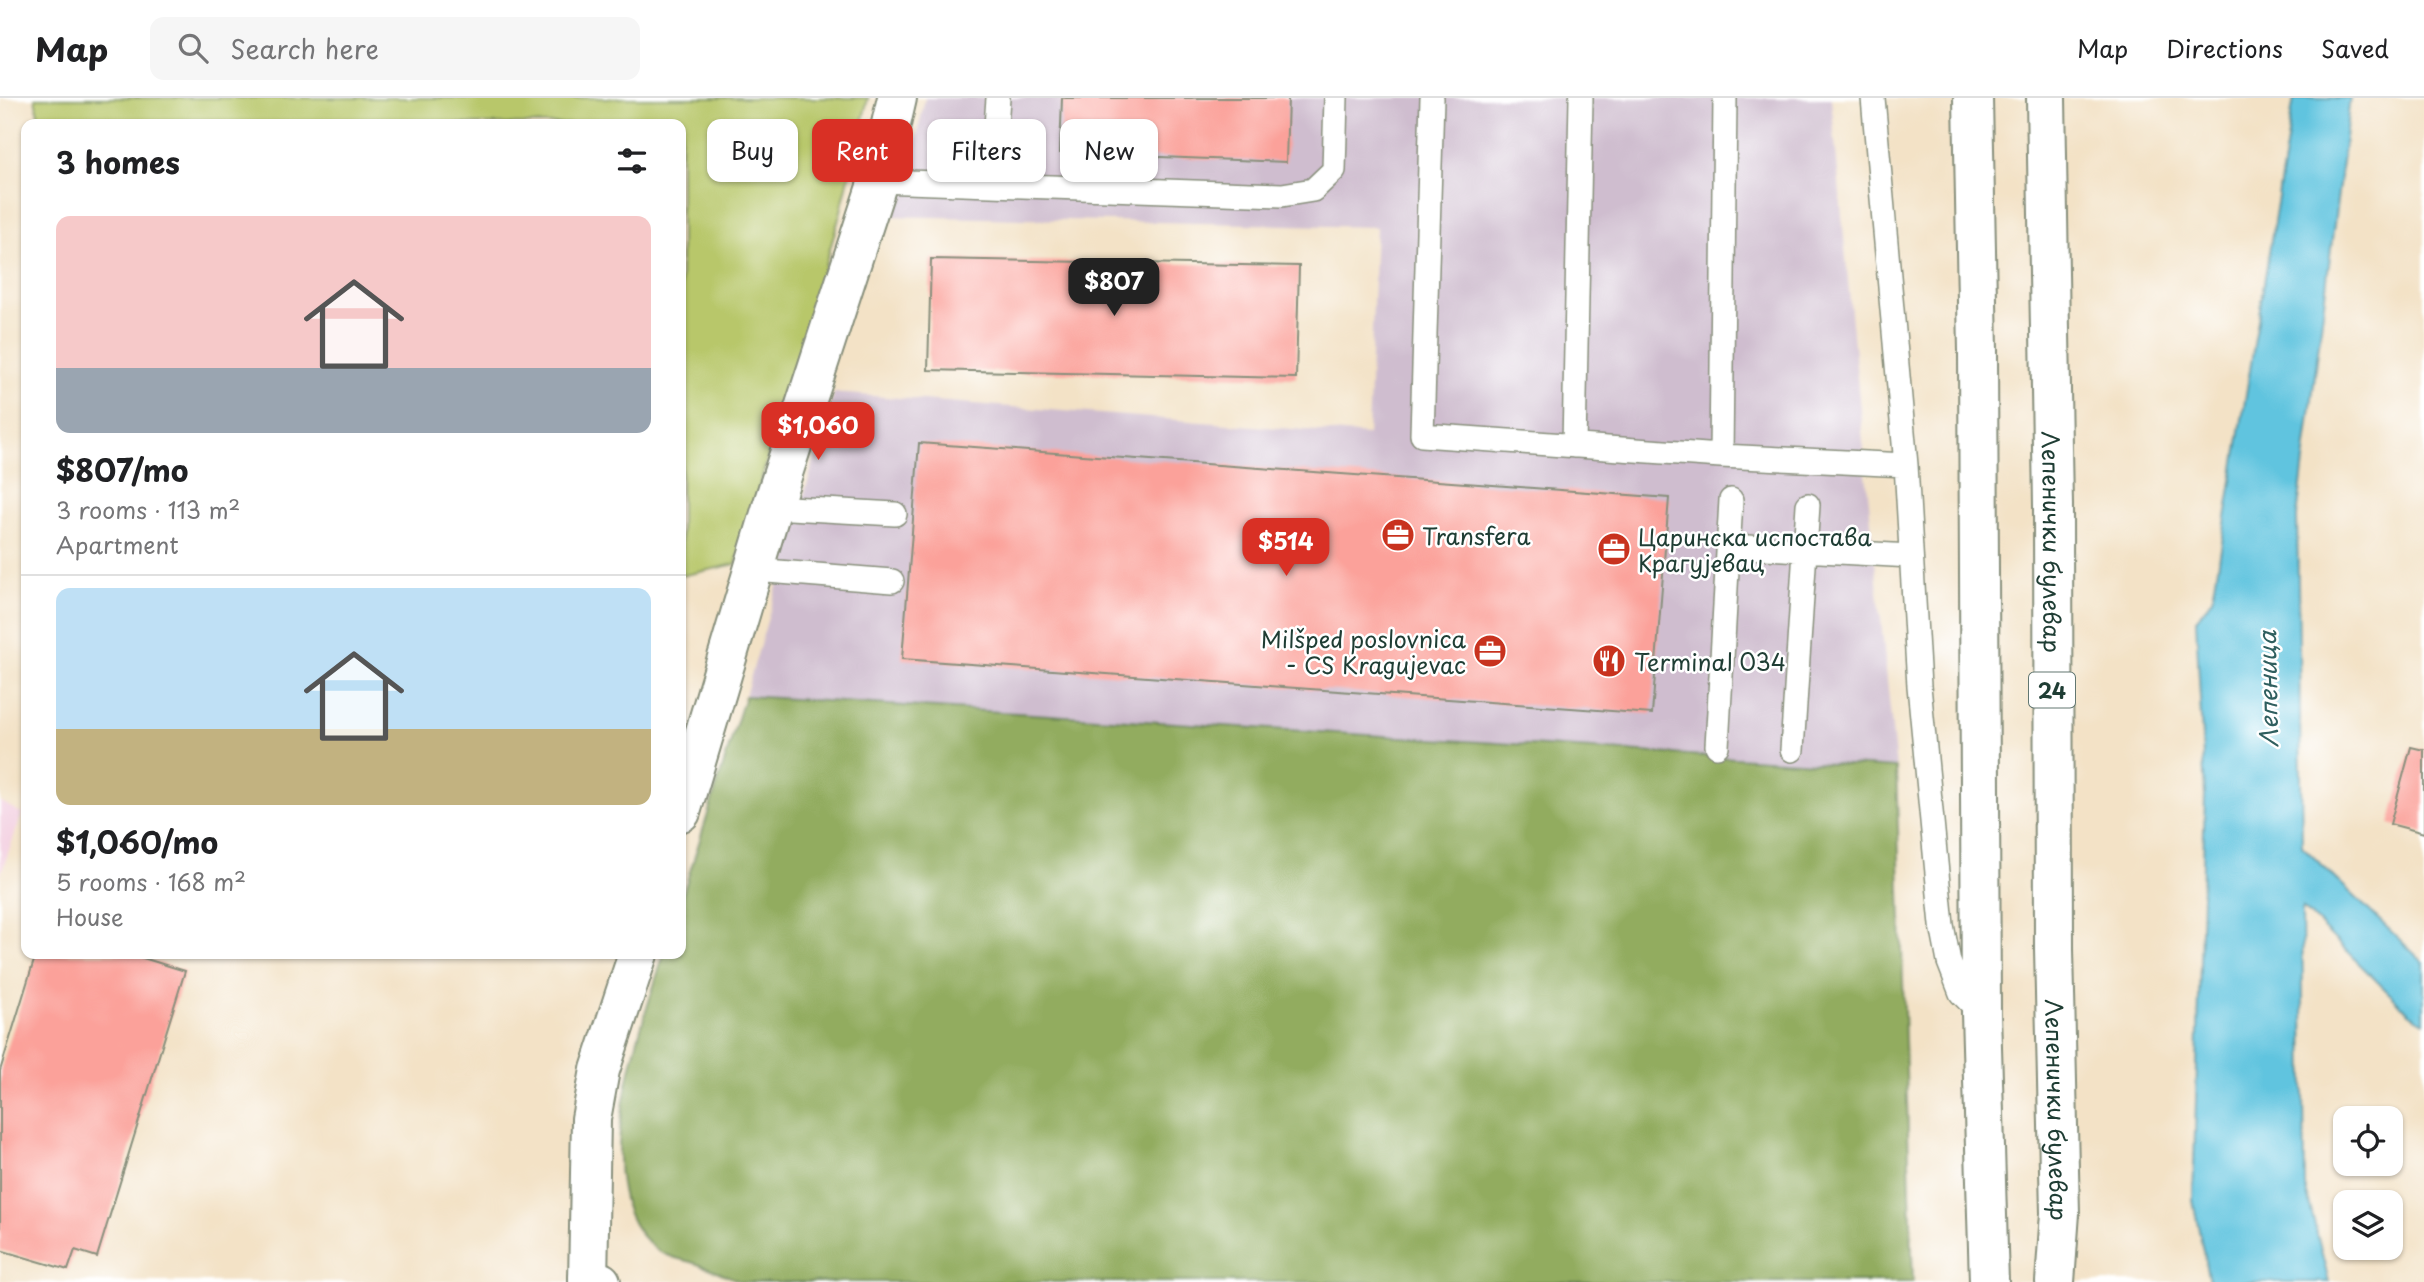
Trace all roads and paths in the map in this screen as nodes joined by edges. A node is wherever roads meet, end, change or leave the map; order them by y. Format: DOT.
graph roads {
  1 [pos="897,98"];
  2 [pos="998,98"];
  3 [pos="1336,98"];
  4 [pos="1432,98"];
  5 [pos="1581,98"];
  6 [pos="1725,98"];
  7 [pos="1873,98"];
  8 [pos="1973,98"];
  9 [pos="2046,98"];
  10 [pos="892,119"];
  11 [pos="878,182"];
  12 [pos="913,182"];
  13 [pos="992,184"];
  14 [pos="1574,446"];
  15 [pos="1720,456"];
  16 [pos="1906,465"];
  17 [pos="1731,500"];
  18 [pos="1808,505"];
  19 [pos="772,507"];
  20 [pos="895,514"];
  21 [pos="1729,546"];
  22 [pos="1805,550"];
  23 [pos="1911,556"];
  24 [pos="753,570"];
  25 [pos="892,581"];
  26 [pos="1717,746"];
  27 [pos="1792,750"];
  28 [pos="686,795"];
  29 [pos="636,959"];
  30 [pos="1981,1013"];
  31 [pos="592,1281"];
  32 [pos="1989,1282"];
  33 [pos="2055,1282"];
  1 -- 10 [label="main road"];
  2 -- 13 [label="lane"];
  3 -- 13 [label="lane"];
  4 -- 14 [label="lane"];
  5 -- 14 [label="lane"];
  6 -- 15 [label="lane"];
  7 -- 16 [label="lane"];
  8 -- 30 [label="main road"];
  9 -- 33 [label="main road, Лепенички булевар / 24"];
  11 -- 19 [label="main road"];
  12 -- 13 [label="lane"];
  14 -- 15 [label="lane"];
  15 -- 16 [label="lane"];
  16 -- 23 [label="lane"];
  17 -- 21 [label="lane"];
  18 -- 22 [label="lane"];
  19 -- 20 [label="lane"];
  19 -- 24 [label="main road"];
  21 -- 22 [label="lane"];
  21 -- 26 [label="lane"];
  22 -- 23 [label="lane"];
  22 -- 27 [label="lane"];
  23 -- 30 [label="lane"];
  24 -- 25 [label="lane"];
  24 -- 28 [label="main road"];
  29 -- 31 [label="main road"];
  30 -- 32 [label="main road"];
}
